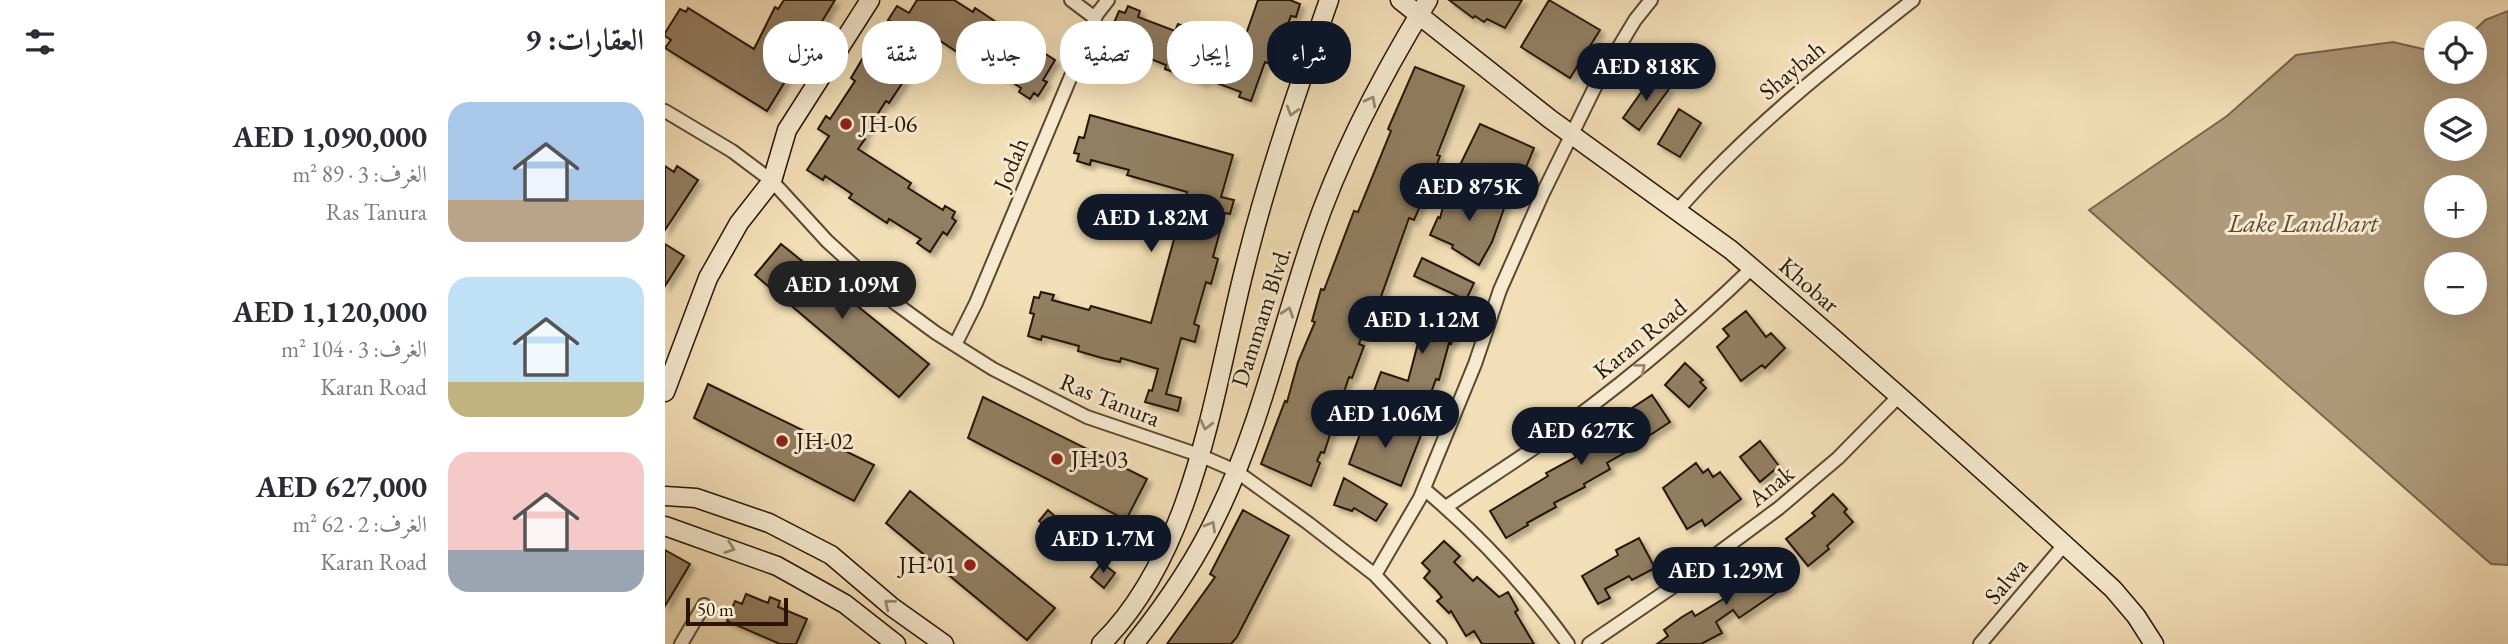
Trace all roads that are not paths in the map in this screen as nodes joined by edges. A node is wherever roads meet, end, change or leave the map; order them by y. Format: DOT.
graph roads {
  1 [pos="870,0"];
  2 [pos="1071,0"];
  3 [pos="1108,0"];
  4 [pos="1329,0"];
  5 [pos="1400,0"];
  6 [pos="1651,0"];
  7 [pos="1913,0"];
  8 [pos="1423,7"];
  9 [pos="1095,18"];
  10 [pos="665,111"];
  11 [pos="1571,134"];
  12 [pos="772,181"];
  13 [pos="1677,211"];
  14 [pos="1752,268"];
  15 [pos="955,345"];
  16 [pos="665,393"];
  17 [pos="1899,396"];
  18 [pos="1199,455"];
  19 [pos="1236,471"];
  20 [pos="1424,489"];
  21 [pos="665,496"];
  22 [pos="1446,507"];
  23 [pos="665,526"];
  24 [pos="2064,545"];
  25 [pos="1374,575"];
  26 [pos="704,604"];
  27 [pos="682,644"];
  28 [pos="896,644"];
  29 [pos="944,644"];
  30 [pos="1101,644"];
  31 [pos="1134,644"];
  32 [pos="1440,644"];
  33 [pos="1568,644"];
  34 [pos="1589,644"];
  35 [pos="1980,644"];
  36 [pos="2154,644"];
  1 -- 12 [label="main road"];
  2 -- 9 [label="street"];
  3 -- 9 [label="street, Jodah"];
  4 -- 18 [label="main road, Dammam Blvd., one-way"];
  5 -- 8 [label="main road, Khobar"];
  6 -- 11 [label="street"];
  7 -- 13 [label="street, Shaybah"];
  8 -- 11 [label="main road, Khobar"];
  19 -- 8 [label="main road, Dammam Blvd., one-way"];
  9 -- 15 [label="street, Jodah"];
  10 -- 12 [label="street, Ras Tanura"];
  11 -- 13 [label="main road, Khobar"];
  11 -- 20 [label="street"];
  12 -- 15 [label="street, Ras Tanura"];
  12 -- 16 [label="main road"];
  13 -- 14 [label="main road, Khobar"];
  14 -- 17 [label="main road, Khobar"];
  22 -- 14 [label="street, Karan Road, one-way"];
  15 -- 18 [label="street, Ras Tanura"];
  17 -- 24 [label="main road, Khobar"];
  17 -- 34 [label="street, Anak"];
  18 -- 19 [label="street, Ras Tanura"];
  18 -- 30 [label="main road, Dammam Blvd."];
  19 -- 25 [label="street, Ras Tanura"];
  31 -- 19 [label="main road, Dammam Blvd., one-way"];
  20 -- 22 [label="street"];
  20 -- 25 [label="street"];
  29 -- 21 [label="main road, one-way"];
  22 -- 33 [label="street"];
  23 -- 28 [label="main road, one-way"];
  24 -- 35 [label="street, Salwa"];
  24 -- 36 [label="main road, Khobar"];
  25 -- 32 [label="street, Ras Tanura"];
  26 -- 27 [label="street"];
}
